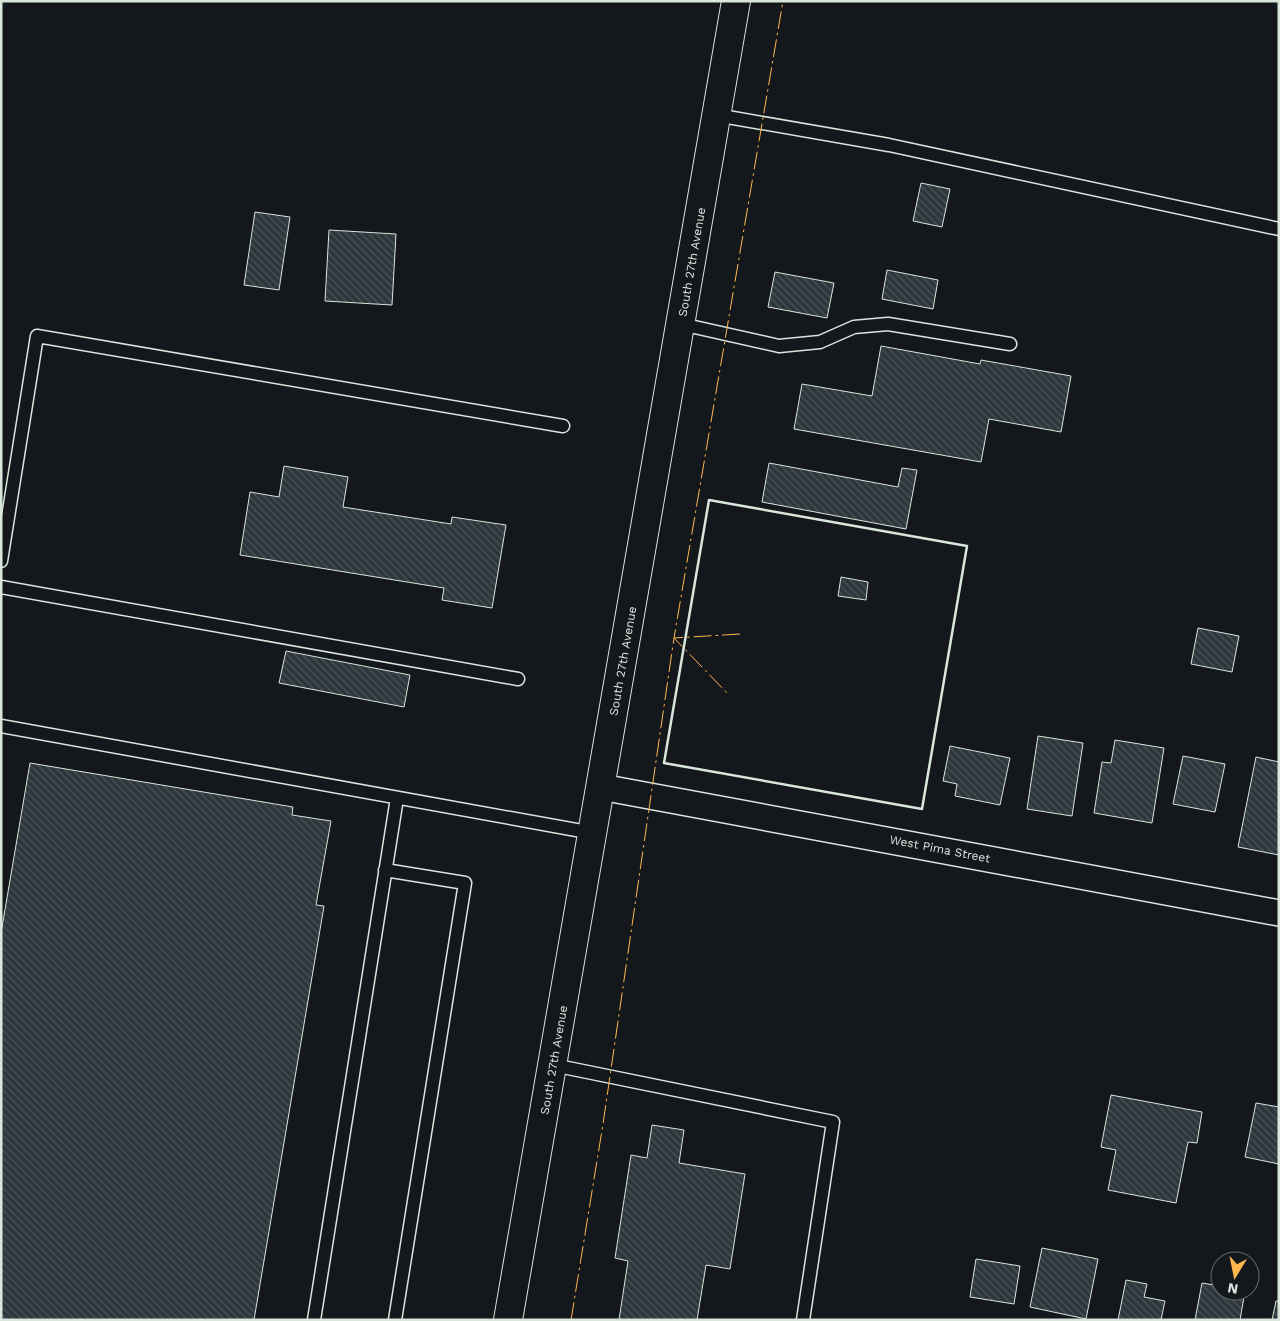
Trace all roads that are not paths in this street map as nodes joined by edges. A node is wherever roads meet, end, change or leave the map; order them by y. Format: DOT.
graph roads {
  1 [pos="736,1"];
  2 [pos="716,115"];
  3 [pos="1279,229"];
  4 [pos="681,324"];
  5 [pos="1010,344"];
  6 [pos="563,426"];
  7 [pos="1,561"];
  8 [pos="1,587"];
  9 [pos="518,679"];
  10 [pos="1,726"];
  11 [pos="601,787"];
  12 [pos="397,798"];
  13 [pos="593,833"];
  14 [pos="385,870"];
  15 [pos="1279,913"];
  16 [pos="553,1066"];
  17 [pos="314,1320"];
  18 [pos="395,1320"];
  19 [pos="508,1320"];
  20 [pos="803,1320"];
  1 -- 2 [label="main road, South 27th Avenue"];
  2 -- 3 [label="lane"];
  2 -- 4 [label="main road, South 27th Avenue"];
  4 -- 5 [label="lane"];
  4 -- 11 [label="main road, South 27th Avenue"];
  6 -- 7 [label="lane"];
  8 -- 9 [label="lane"];
  10 -- 12 [label="lane"];
  11 -- 13 [label="main road, South 27th Avenue"];
  11 -- 15 [label="street, West Pima Street"];
  12 -- 13 [label="lane"];
  12 -- 14 [label="lane"];
  13 -- 16 [label="main road, South 27th Avenue"];
  14 -- 17 [label="lane"];
  14 -- 18 [label="lane"];
  16 -- 19 [label="main road, South 27th Avenue"];
  16 -- 20 [label="lane"];
}
